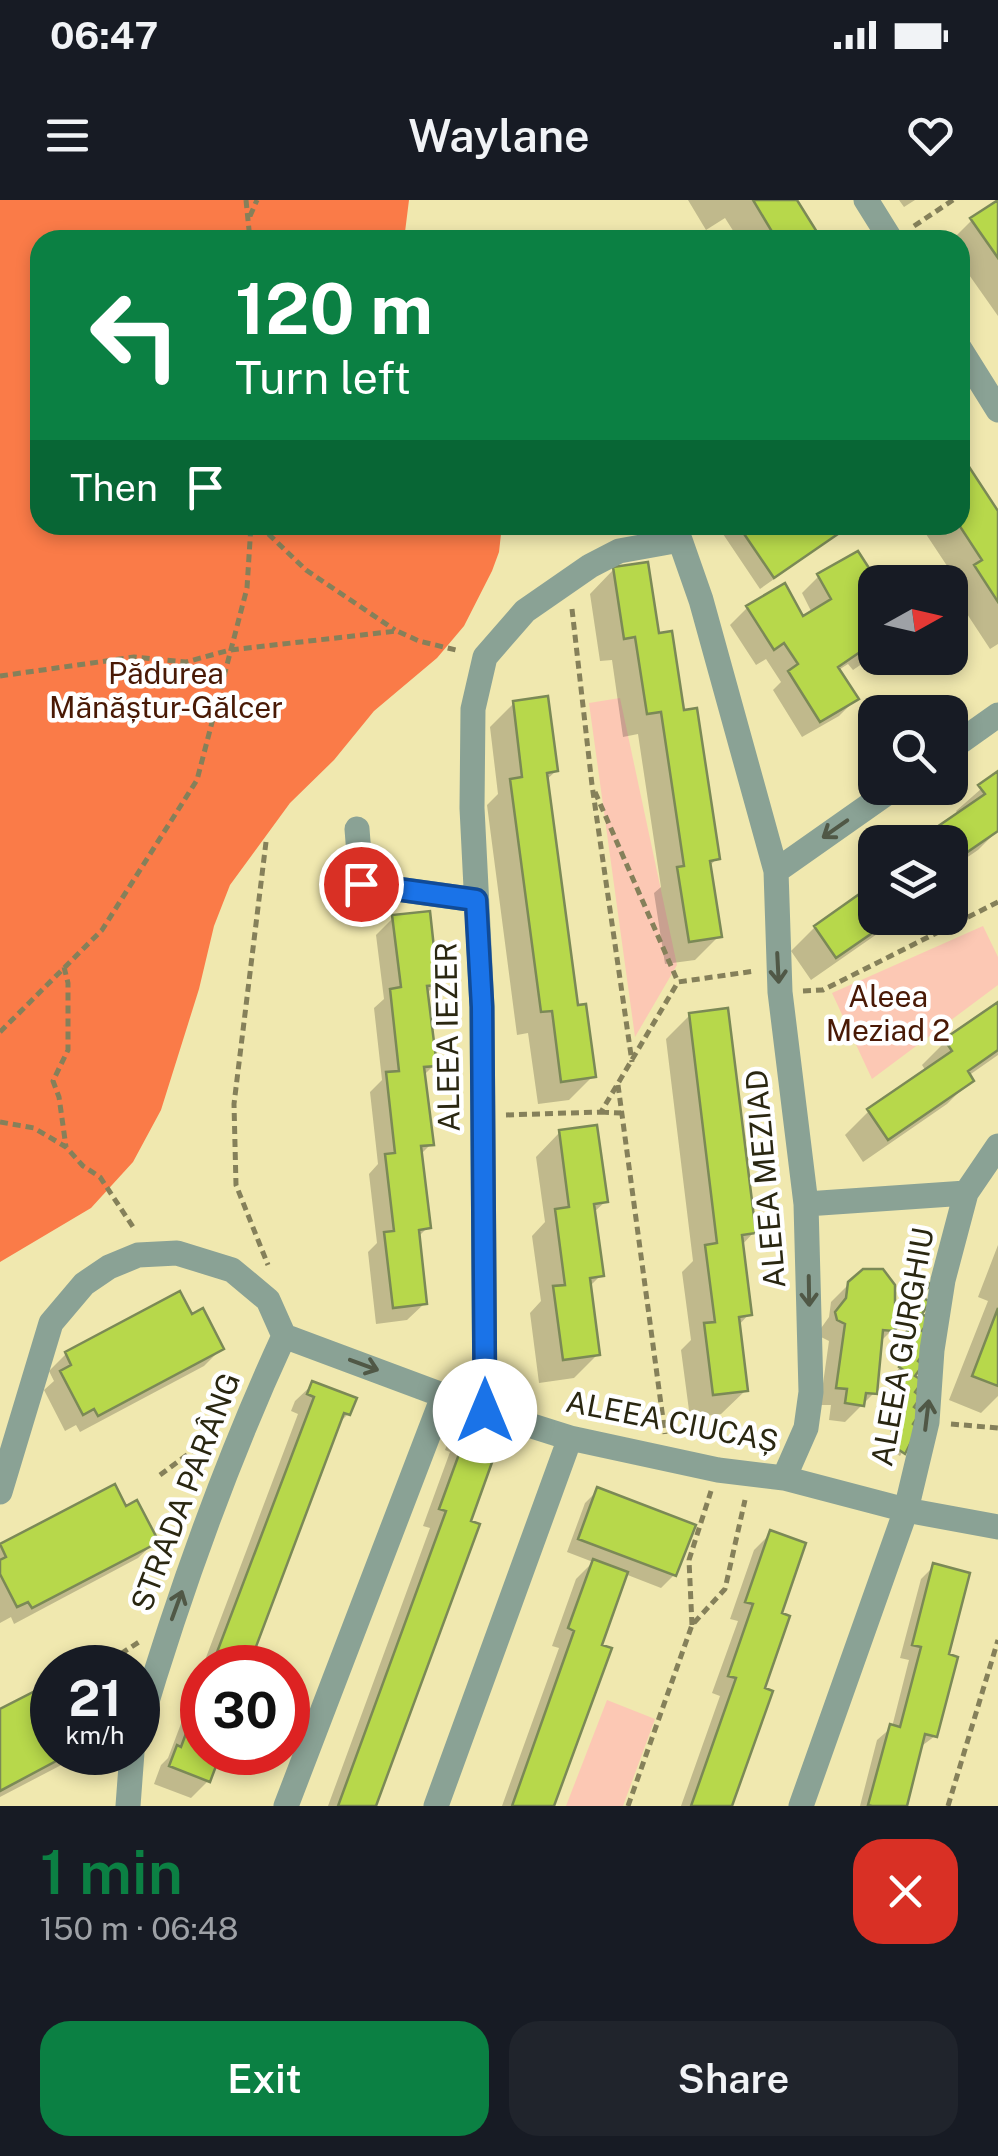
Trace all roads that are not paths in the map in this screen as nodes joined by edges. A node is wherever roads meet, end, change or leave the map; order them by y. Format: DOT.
graph roads {
  1 [pos="866,200"];
  2 [pos="895,230"];
  3 [pos="970,366"];
  4 [pos="998,410"];
  5 [pos="680,540"];
  6 [pos="998,715"];
  7 [pos="968,736"];
  8 [pos="870,805"];
  9 [pos="357,830"];
  10 [pos="776,870"];
  11 [pos="476,900"];
  12 [pos="998,1146"];
  13 [pos="966,1193"];
  14 [pos="806,1204"];
  15 [pos="284,1336"];
  16 [pos="444,1394"];
  17 [pos="485,1411"];
  18 [pos="570,1438"];
  19 [pos="784,1478"];
  20 [pos="0,1492"];
  21 [pos="906,1510"];
  22 [pos="998,1527"];
  23 [pos="160,1656"];
  24 [pos="130,1775"];
  25 [pos="128,1806"];
  26 [pos="286,1806"];
  27 [pos="436,1806"];
  28 [pos="802,1806"];
  1 -- 2 [label="street"];
  3 -- 4 [label="street"];
  5 -- 10 [label="street, ALEEA MEZIAD"];
  5 -- 11 [label="street, ALEEA IEZER"];
  6 -- 7 [label="street"];
  8 -- 10 [label="street, one-way"];
  9 -- 11 [label="street"];
  10 -- 14 [label="street, ALEEA MEZIAD, one-way"];
  11 -- 17 [label="street, ALEEA IEZER"];
  12 -- 13 [label="street, ALEEA GURGHIU"];
  13 -- 14 [label="street"];
  21 -- 13 [label="street, ALEEA GURGHIU, one-way"];
  14 -- 19 [label="street, ALEEA MEZIAD, one-way"];
  15 -- 16 [label="street, ALEEA CIUCAȘ, one-way"];
  15 -- 20 [label="street"];
  23 -- 15 [label="street, STRADA PARÂNG, one-way"];
  16 -- 17 [label="street, ALEEA CIUCAȘ"];
  16 -- 26 [label="street"];
  17 -- 18 [label="street, ALEEA CIUCAȘ"];
  18 -- 19 [label="street, ALEEA CIUCAȘ"];
  18 -- 27 [label="street"];
  19 -- 21 [label="street, ALEEA CIUCAȘ"];
  21 -- 22 [label="street, ALEEA CIUCAȘ"];
  21 -- 28 [label="street, ALEEA GURGHIU"];
  24 -- 25 [label="street"];
}
